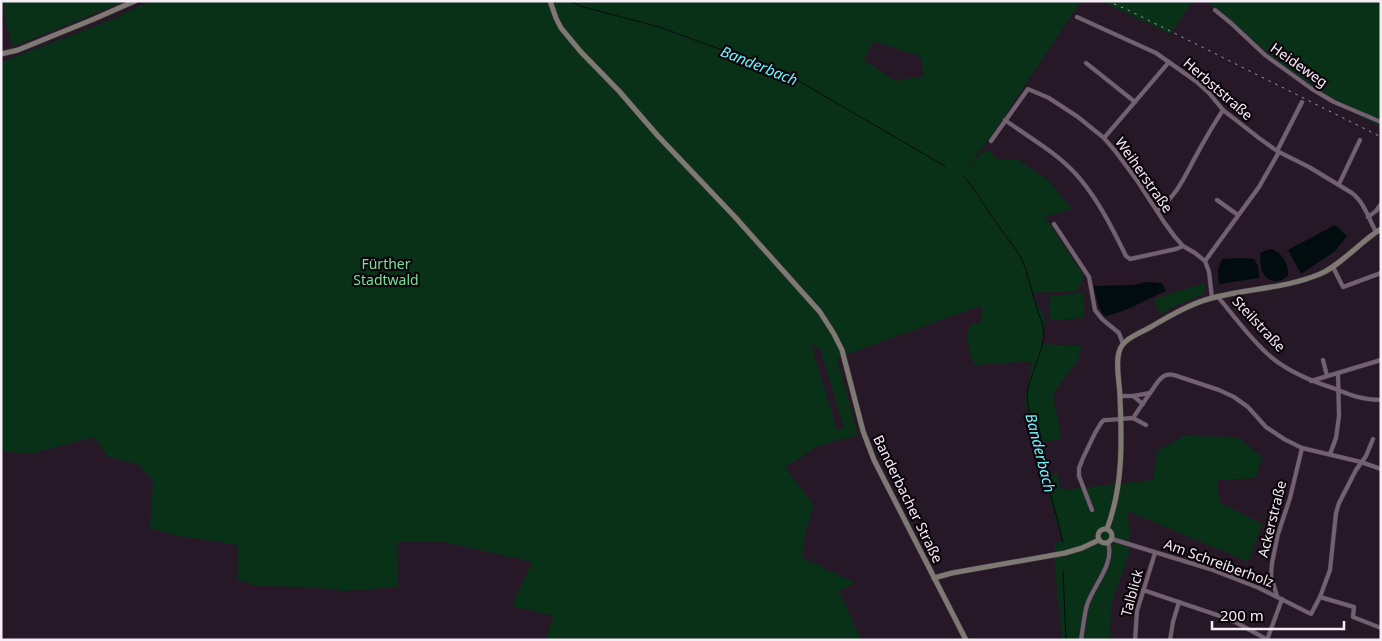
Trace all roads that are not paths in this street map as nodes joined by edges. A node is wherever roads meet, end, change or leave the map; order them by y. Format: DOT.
graph roads {
  1 [pos="135,1"];
  2 [pos="550,1"];
  3 [pos="1215,10"];
  4 [pos="1078,17"];
  5 [pos="1,54"];
  6 [pos="1170,62"];
  7 [pos="1086,63"];
  8 [pos="1135,102"];
  9 [pos="1302,102"];
  10 [pos="1224,110"];
  11 [pos="1005,120"];
  12 [pos="1381,122"];
  13 [pos="1104,138"];
  14 [pos="1360,140"];
  15 [pos="991,141"];
  16 [pos="1278,151"];
  17 [pos="1339,184"];
  18 [pos="1217,200"];
  19 [pos="1381,204"];
  20 [pos="1157,211"];
  21 [pos="1238,215"];
  22 [pos="1368,217"];
  23 [pos="1054,224"];
  24 [pos="1378,231"];
  25 [pos="1183,246"];
  26 [pos="1205,261"];
  27 [pos="1333,267"];
  28 [pos="1381,274"];
  29 [pos="1215,297"];
  30 [pos="1123,344"];
  31 [pos="1323,360"];
  32 [pos="1381,360"];
  33 [pos="1338,374"];
  34 [pos="1327,376"];
  35 [pos="1311,381"];
  36 [pos="1338,390"];
  37 [pos="1150,393"];
  38 [pos="1120,396"];
  39 [pos="1133,396"];
  40 [pos="1381,400"];
  41 [pos="1142,404"];
  42 [pos="1133,418"];
  43 [pos="1121,419"];
  44 [pos="1146,425"];
  45 [pos="1373,439"];
  46 [pos="1302,448"];
  47 [pos="1330,454"];
  48 [pos="1361,462"];
  49 [pos="1381,470"];
  50 [pos="1092,510"];
  51 [pos="1108,529"];
  52 [pos="1099,540"];
  53 [pos="1110,541"];
  54 [pos="1155,553"];
  55 [pos="934,578"];
  56 [pos="1143,590"];
  57 [pos="1277,596"];
  58 [pos="1320,597"];
  59 [pos="1282,599"];
  60 [pos="1179,602"];
  61 [pos="1381,628"];
  62 [pos="966,640"];
  63 [pos="1081,640"];
  64 [pos="1135,640"];
  65 [pos="1170,640"];
  66 [pos="1267,640"];
  1 -- 5 [label="street"];
  2 -- 55 [label="street, Banderbacher Straße"];
  3 -- 12 [label="street, Heideweg"];
  4 -- 6 [label="street, Herbststraße"];
  6 -- 8 [label="street"];
  6 -- 10 [label="street, Herbststraße"];
  7 -- 8 [label="street"];
  8 -- 13 [label="street"];
  9 -- 16 [label="street"];
  10 -- 16 [label="street, Herbststraße"];
  10 -- 20 [label="street"];
  11 -- 13 [label="street, Weiherstraße"];
  11 -- 15 [label="street"];
  11 -- 25 [label="street"];
  13 -- 20 [label="street, Weiherstraße"];
  14 -- 17 [label="street"];
  16 -- 17 [label="street, Herbststraße"];
  16 -- 21 [label="street"];
  17 -- 22 [label="street, Herbststraße"];
  18 -- 21 [label="street"];
  19 -- 22 [label="street"];
  20 -- 25 [label="street, Weiherstraße"];
  21 -- 26 [label="street"];
  22 -- 24 [label="street, Herbststraße"];
  23 -- 30 [label="street"];
  24 -- 27 [label="street"];
  25 -- 26 [label="street, Weiherstraße"];
  26 -- 29 [label="street"];
  27 -- 28 [label="street"];
  27 -- 29 [label="street"];
  29 -- 30 [label="street"];
  29 -- 35 [label="street, Steilstraße"];
  30 -- 38 [label="street"];
  31 -- 34 [label="street"];
  32 -- 33 [label="street"];
  33 -- 34 [label="street"];
  33 -- 36 [label="street"];
  34 -- 35 [label="street"];
  35 -- 36 [label="street, Steilstraße"];
  36 -- 40 [label="street, Steilstraße"];
  36 -- 47 [label="street"];
  37 -- 39 [label="street"];
  37 -- 41 [label="street"];
  37 -- 46 [label="street"];
  38 -- 39 [label="street"];
  38 -- 43 [label="street"];
  39 -- 41 [label="street"];
  41 -- 42 [label="street"];
  42 -- 43 [label="street"];
  42 -- 44 [label="street"];
  43 -- 50 [label="street"];
  43 -- 51 [label="street"];
  45 -- 48 [label="street"];
  46 -- 47 [label="street"];
  46 -- 57 [label="street, Ackerstraße"];
  47 -- 48 [label="street"];
  48 -- 49 [label="street"];
  48 -- 58 [label="street"];
  51 -- 52 [label="street"];
  51 -- 53 [label="street"];
  52 -- 53 [label="street"];
  52 -- 55 [label="street"];
  53 -- 54 [label="street, Am Schreiberholz"];
  53 -- 63 [label="street"];
  54 -- 56 [label="street, Talblick"];
  54 -- 57 [label="street, Am Schreiberholz"];
  55 -- 62 [label="street, Banderbacher Straße"];
  56 -- 60 [label="street"];
  56 -- 64 [label="street, Talblick"];
  57 -- 59 [label="street, Am Schreiberholz"];
  58 -- 59 [label="street, Am Schreiberholz"];
  58 -- 61 [label="street"];
  59 -- 66 [label="street"];
  60 -- 65 [label="street"];
  60 -- 66 [label="street"];
}
